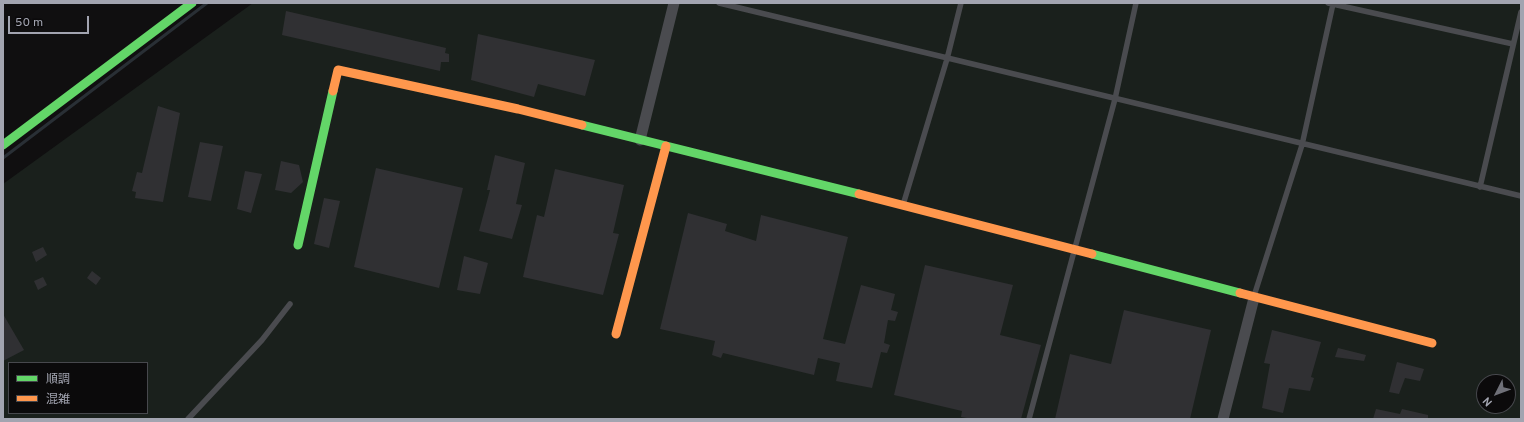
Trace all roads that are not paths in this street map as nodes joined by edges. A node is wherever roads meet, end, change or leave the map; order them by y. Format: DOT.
graph roads {
  1 [pos="192,3"];
  2 [pos="674,3"];
  3 [pos="719,3"];
  4 [pos="961,3"];
  5 [pos="1136,3"];
  6 [pos="1331,4"];
  7 [pos="1521,12"];
  8 [pos="1513,44"];
  9 [pos="947,59"];
  10 [pos="1115,99"];
  11 [pos="640,140"];
  12 [pos="3,145"];
  13 [pos="1302,145"];
  14 [pos="666,146"];
  15 [pos="1480,187"];
  16 [pos="1521,196"];
  17 [pos="902,205"];
  18 [pos="298,245"];
  19 [pos="1075,249"];
  20 [pos="1254,298"];
  21 [pos="290,304"];
  22 [pos="616,334"];
  23 [pos="1432,343"];
  24 [pos="188,419"];
  25 [pos="1029,419"];
  26 [pos="1223,419"];
  1 -- 12 [label="street"];
  2 -- 11 [label="street"];
  3 -- 9 [label="lane"];
  4 -- 9 [label="lane"];
  5 -- 10 [label="lane"];
  6 -- 8 [label="lane"];
  6 -- 13 [label="lane"];
  7 -- 8 [label="lane"];
  8 -- 15 [label="lane"];
  9 -- 10 [label="lane"];
  9 -- 17 [label="lane"];
  10 -- 13 [label="lane"];
  10 -- 19 [label="lane"];
  11 -- 14 [label="street"];
  11 -- 18 [label="street"];
  13 -- 15 [label="lane"];
  13 -- 20 [label="lane"];
  14 -- 17 [label="street"];
  14 -- 22 [label="street"];
  15 -- 16 [label="lane"];
  17 -- 19 [label="street"];
  19 -- 20 [label="street"];
  19 -- 25 [label="lane"];
  20 -- 23 [label="street"];
  20 -- 26 [label="street"];
  21 -- 24 [label="lane"];
}
